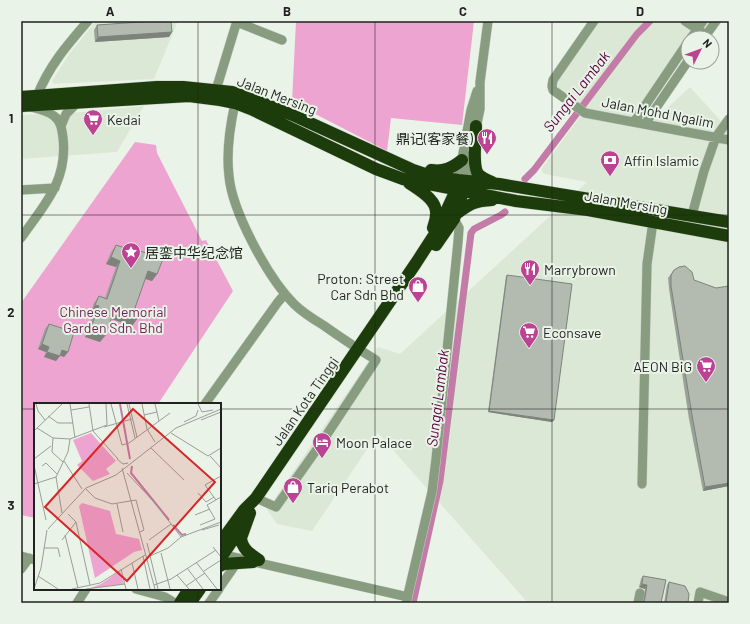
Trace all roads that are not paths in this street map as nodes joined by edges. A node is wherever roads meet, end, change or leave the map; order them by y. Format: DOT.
graph roads {
  1 [pos="88,21"];
  2 [pos="237,21"];
  3 [pos="488,21"];
  4 [pos="594,21"];
  5 [pos="685,21"];
  6 [pos="703,21"];
  7 [pos="716,21"];
  8 [pos="697,29"];
  9 [pos="709,30"];
  10 [pos="282,40"];
  11 [pos="680,54"];
  12 [pos="682,70"];
  13 [pos="480,82"];
  14 [pos="216,90"];
  15 [pos="37,96"];
  16 [pos="78,102"];
  17 [pos="23,103"];
  18 [pos="235,103"];
  19 [pos="729,119"];
  20 [pos="634,122"];
  21 [pos="645,124"];
  22 [pos="61,126"];
  23 [pos="476,126"];
  24 [pos="716,137"];
  25 [pos="729,140"];
  26 [pos="462,160"];
  27 [pos="398,164"];
  28 [pos="403,179"];
  29 [pos="499,184"];
  30 [pos="461,186"];
  31 [pos="55,188"];
  32 [pos="21,190"];
  33 [pos="510,200"];
  34 [pos="455,216"];
  35 [pos="692,216"];
  36 [pos="654,222"];
  37 [pos="729,222"];
  38 [pos="729,236"];
  39 [pos="21,238"];
  40 [pos="416,264"];
  41 [pos="285,294"];
  42 [pos="378,320"];
  43 [pos="358,350"];
  44 [pos="206,403"];
  45 [pos="642,484"];
  46 [pos="256,498"];
  47 [pos="250,513"];
  48 [pos="221,553"];
  49 [pos="28,558"];
  50 [pos="256,561"];
  51 [pos="236,564"];
  52 [pos="21,569"];
  53 [pos="221,585"];
  54 [pos="85,590"];
  55 [pos="138,590"];
  56 [pos="188,590"];
  57 [pos="199,590"];
  58 [pos="218,590"];
  59 [pos="640,593"];
  60 [pos="163,600"];
  61 [pos="407,600"];
  62 [pos="729,602"];
  63 [pos="77,603"];
  64 [pos="175,603"];
  65 [pos="180,603"];
  66 [pos="190,603"];
  67 [pos="209,603"];
  68 [pos="638,603"];
  69 [pos="698,603"];
  1 -- 15 [label="street"];
  2 -- 10 [label="street"];
  2 -- 14 [label="street"];
  3 -- 13 [label="street"];
  4 -- 20 [label="street, Jalan Mohd Ngalim"];
  5 -- 8 [label="street"];
  6 -- 8 [label="street"];
  7 -- 9 [label="street"];
  11 -- 20 [label="street"];
  12 -- 21 [label="street"];
  13 -- 23 [label="street"];
  13 -- 26 [label="street"];
  14 -- 15 [label="highway, Jalan Mersing"];
  14 -- 27 [label="highway, Jalan Mersing"];
  15 -- 17 [label="highway, Jalan Mersing"];
  16 -- 17 [label="highway, Jalan Mersing"];
  16 -- 18 [label="highway, Jalan Mersing"];
  16 -- 22 [label="street"];
  17 -- 22 [label="street"];
  18 -- 28 [label="highway, Jalan Mersing"];
  18 -- 41 [label="street"];
  19 -- 24 [label="street"];
  20 -- 21 [label="street, Jalan Mohd Ngalim"];
  21 -- 24 [label="street, Jalan Mohd Ngalim"];
  22 -- 31 [label="street"];
  23 -- 29 [label="highway"];
  23 -- 30 [label="street"];
  24 -- 25 [label="street, Jalan Mohd Ngalim"];
  24 -- 35 [label="street"];
  26 -- 27 [label="highway"];
  26 -- 30 [label="street"];
  27 -- 30 [label="highway, Jalan Mersing"];
  28 -- 30 [label="highway, Jalan Mersing"];
  28 -- 40 [label="highway"];
  29 -- 30 [label="highway, Jalan Mersing"];
  29 -- 35 [label="highway, Jalan Mersing"];
  30 -- 33 [label="highway, Jalan Mersing"];
  30 -- 34 [label="highway, Jalan Kota Tinggi"];
  30 -- 40 [label="highway, Jalan Kota Tinggi"];
  31 -- 32 [label="street"];
  31 -- 39 [label="street"];
  33 -- 34 [label="highway"];
  33 -- 36 [label="highway, Jalan Mersing"];
  34 -- 42 [label="highway, Jalan Kota Tinggi"];
  34 -- 61 [label="street"];
  35 -- 37 [label="highway, Jalan Mersing"];
  36 -- 38 [label="highway, Jalan Mersing"];
  36 -- 45 [label="street"];
  40 -- 42 [label="highway, Jalan Kota Tinggi"];
  41 -- 43 [label="street"];
  41 -- 44 [label="street"];
  42 -- 43 [label="highway, Jalan Kota Tinggi"];
  43 -- 46 [label="highway, Jalan Kota Tinggi"];
  43 -- 46 [label="street"];
  46 -- 47 [label="highway, Jalan Kota Tinggi"];
  46 -- 48 [label="highway, Jalan Kota Tinggi"];
  47 -- 48 [label="highway, Jalan Kota Tinggi"];
  47 -- 50 [label="highway"];
  48 -- 50 [label="street"];
  48 -- 51 [label="highway"];
  49 -- 52 [label="street"];
  50 -- 51 [label="highway"];
  50 -- 61 [label="street"];
  51 -- 53 [label="street"];
  54 -- 63 [label="street"];
  55 -- 60 [label="street"];
  56 -- 65 [label="highway"];
  57 -- 66 [label="highway"];
  58 -- 67 [label="street"];
  59 -- 68 [label="street"];
  60 -- 64 [label="street"];
  62 -- 69 [label="street"];
}
